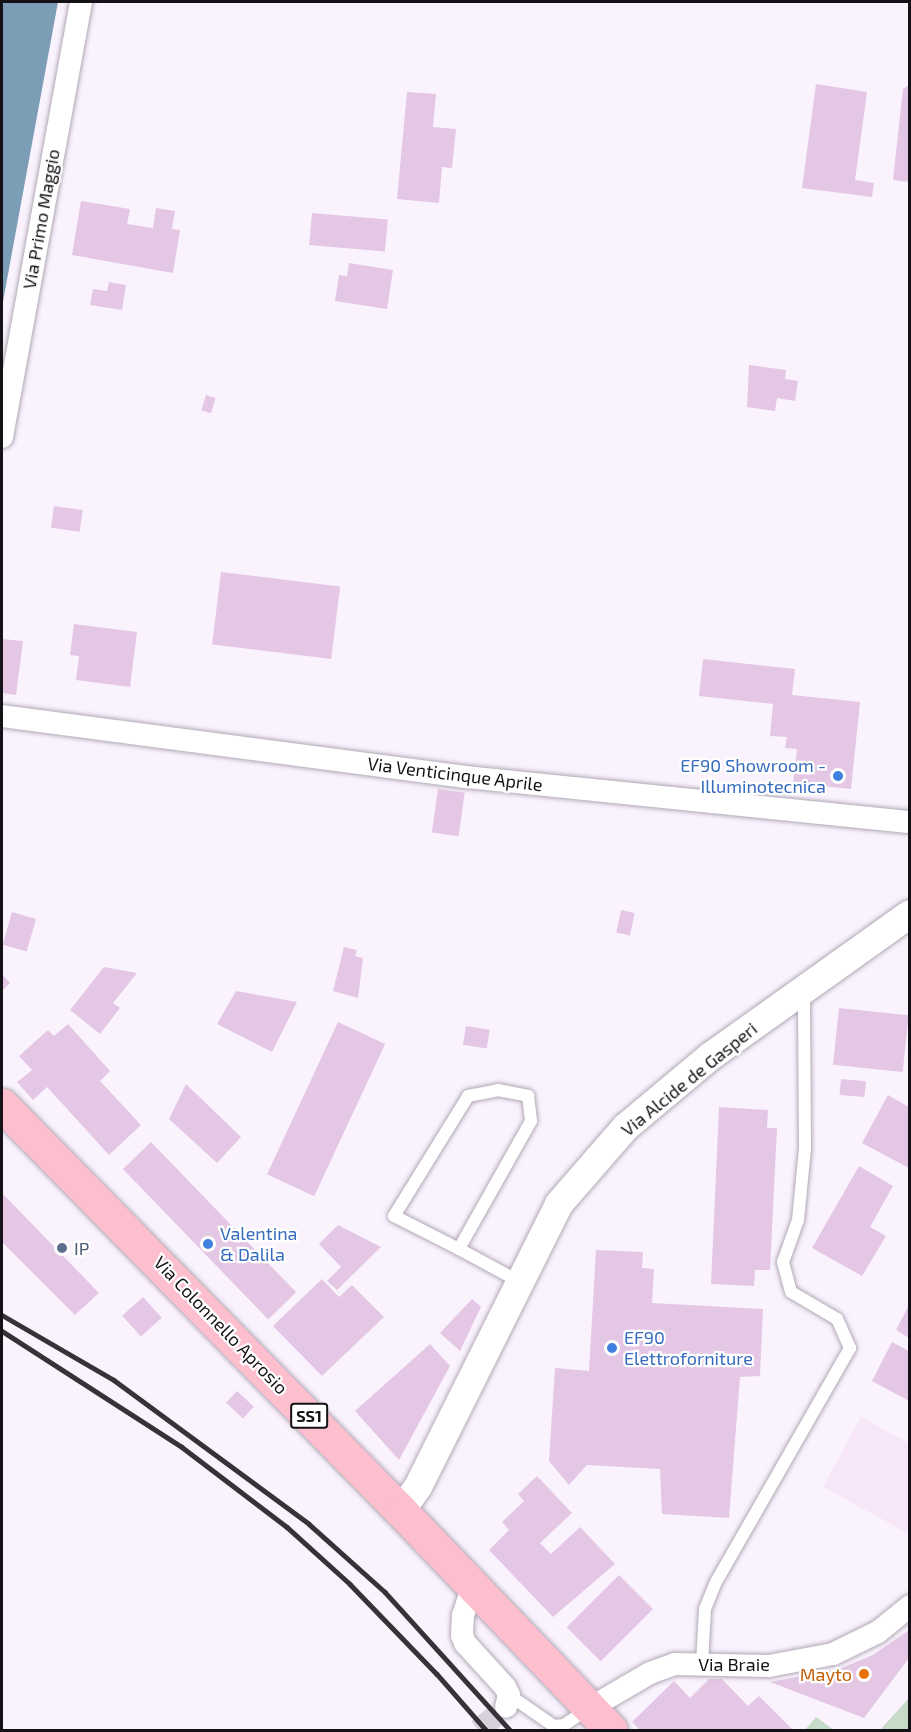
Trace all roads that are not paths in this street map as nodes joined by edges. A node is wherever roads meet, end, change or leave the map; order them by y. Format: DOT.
graph roads {
  1 [pos="81,2"];
  2 [pos="2,437"];
  3 [pos="2,716"];
  4 [pos="909,822"];
  5 [pos="909,914"];
  6 [pos="803,990"];
  7 [pos="2,1105"];
  8 [pos="459,1249"];
  9 [pos="520,1282"];
  10 [pos="401,1510"];
  11 [pos="473,1585"];
  12 [pos="909,1606"];
  13 [pos="702,1664"];
  14 [pos="507,1701"];
  15 [pos="600,1719"];
  1 -- 2 [label="street, Via Primo Maggio"];
  3 -- 4 [label="street, Via Venticinque Aprile"];
  5 -- 6 [label="street, Via Alcide de Gasperi"];
  6 -- 9 [label="street, Via Alcide de Gasperi"];
  6 -- 13 [label="lane"];
  7 -- 10 [label="main road, Via Colonnello Aprosio / SS1"];
  8 -- 8 [label="lane"];
  8 -- 9 [label="lane"];
  9 -- 10 [label="street, Via Alcide de Gasperi"];
  10 -- 11 [label="main road, Via Colonnello Aprosio / SS1"];
  11 -- 14 [label="street"];
  11 -- 15 [label="main road, Via Colonnello Aprosio / SS1"];
  12 -- 13 [label="street, Via Braie"];
  13 -- 15 [label="street, Via Braie"];
  14 -- 15 [label="lane"];
}
